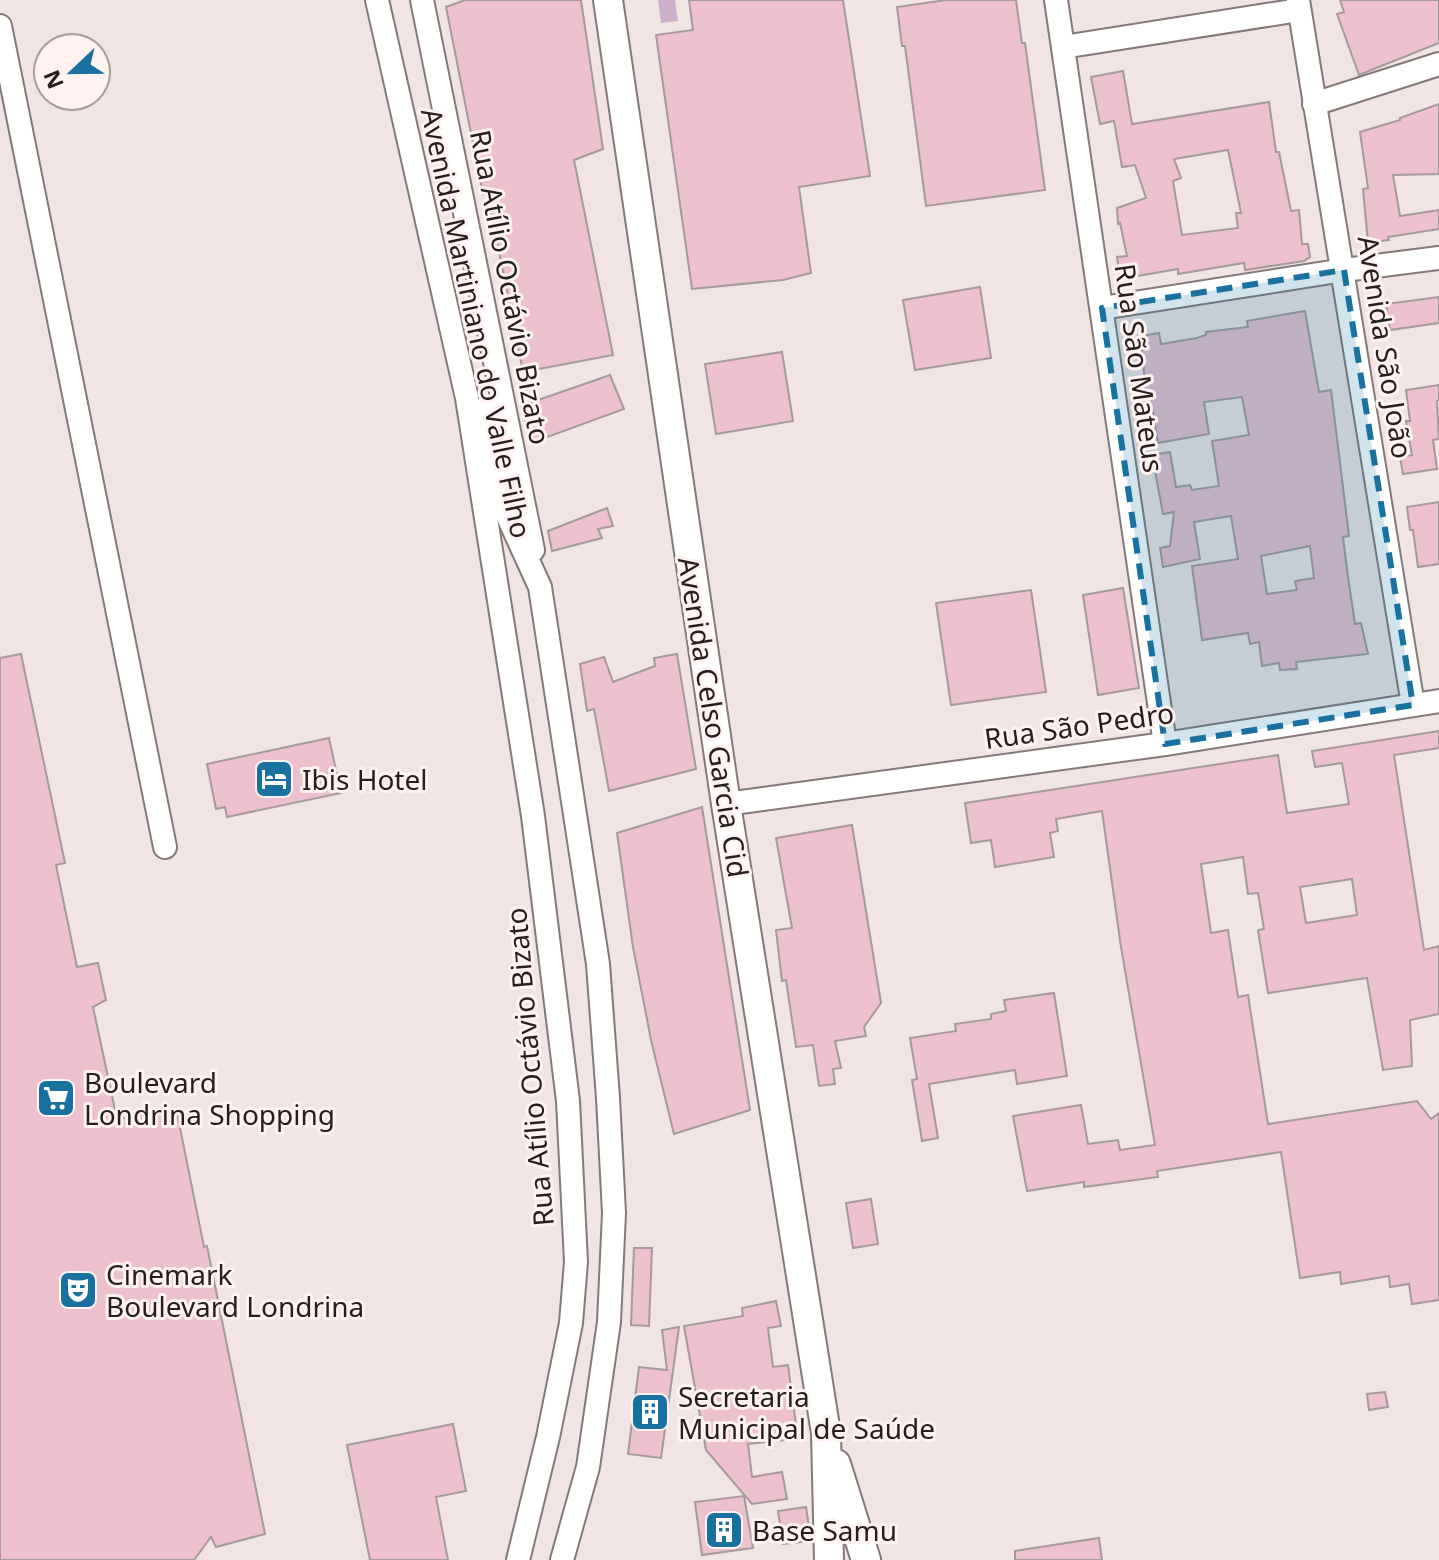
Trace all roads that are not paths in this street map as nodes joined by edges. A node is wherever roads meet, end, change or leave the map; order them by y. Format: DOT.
graph roads {
  1 [pos="377,0"];
  2 [pos="422,0"];
  3 [pos="608,0"];
  4 [pos="1056,0"];
  5 [pos="1299,5"];
  6 [pos="0,26"];
  7 [pos="1063,47"];
  8 [pos="1439,64"];
  9 [pos="1314,104"];
  10 [pos="1439,258"];
  11 [pos="1344,270"];
  12 [pos="1102,308"];
  13 [pos="467,398"];
  14 [pos="540,587"];
  15 [pos="1439,701"];
  16 [pos="1413,705"];
  17 [pos="514,708"];
  18 [pos="1165,744"];
  19 [pos="726,804"];
  20 [pos="165,847"];
  21 [pos="826,1433"];
  22 [pos="518,1560"];
  23 [pos="562,1560"];
  24 [pos="829,1560"];
  25 [pos="866,1560"];
  1 -- 13 [label="street, Avenida Martiniano do Valle Filho"];
  2 -- 14 [label="street, Rua Atílio Octávio Bizato"];
  3 -- 19 [label="main road, Avenida Celso Garcia Cid"];
  4 -- 7 [label="street, Rua São Mateus"];
  5 -- 7 [label="street"];
  5 -- 9 [label="street, Avenida São João"];
  6 -- 20 [label="street"];
  7 -- 12 [label="street, Rua São Mateus"];
  8 -- 9 [label="street"];
  9 -- 11 [label="street, Avenida São João"];
  10 -- 11 [label="street"];
  11 -- 12 [label="street"];
  11 -- 16 [label="street, Avenida São João"];
  12 -- 18 [label="street, Rua São Mateus"];
  13 -- 14 [label="street"];
  13 -- 17 [label="street, Avenida Martiniano do Valle Filho"];
  14 -- 23 [label="street"];
  15 -- 16 [label="street, Rua São Pedro"];
  16 -- 18 [label="street, Rua São Pedro"];
  17 -- 22 [label="street, Rua Atílio Octávio Bizato"];
  18 -- 19 [label="street, Rua São Pedro"];
  19 -- 21 [label="main road, Avenida Celso Garcia Cid"];
  21 -- 24 [label="main road, Avenida Celso Garcia Cid"];
  21 -- 25 [label="main road, Avenida Celso Garcia Cid"];
}
